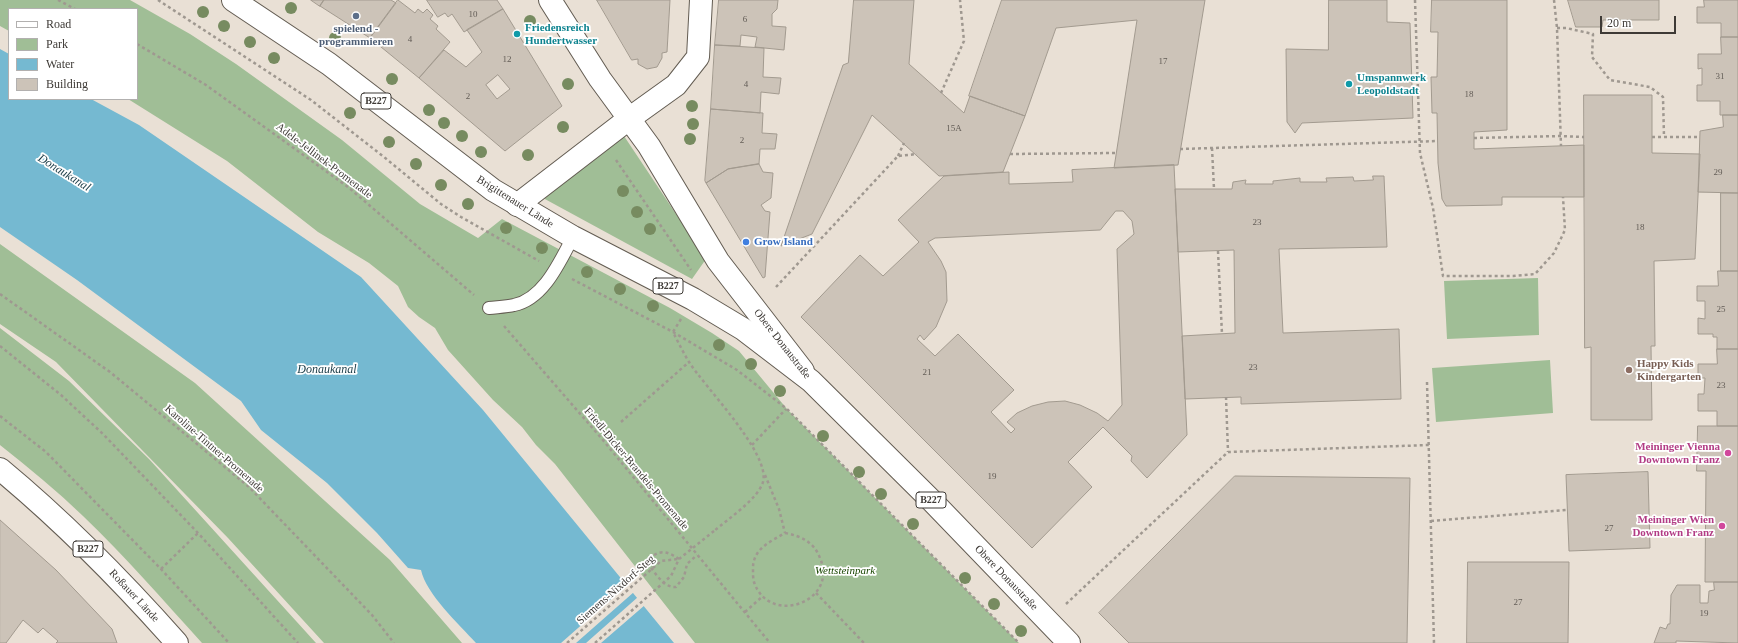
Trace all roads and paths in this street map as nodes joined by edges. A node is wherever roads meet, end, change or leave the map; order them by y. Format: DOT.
graph roads {
  1 [pos="58,0"];
  2 [pos="158,0"];
  3 [pos="233,0"];
  4 [pos="550,0"];
  5 [pos="701,0"];
  6 [pos="960,0"];
  7 [pos="1415,0"];
  8 [pos="1554,0"];
  9 [pos="73,8"];
  10 [pos="1557,28"];
  11 [pos="138,45"];
  12 [pos="941,93"];
  13 [pos="630,118"];
  14 [pos="1561,136"];
  15 [pos="1584,137"];
  16 [pos="1652,137"];
  17 [pos="1664,137"];
  18 [pos="1700,137"];
  19 [pos="1474,138"];
  20 [pos="1420,141"];
  21 [pos="1438,141"];
  22 [pos="904,143"];
  23 [pos="1562,146"];
  24 [pos="1212,148"];
  25 [pos="1180,150"];
  26 [pos="1116,153"];
  27 [pos="917,154"];
  28 [pos="1010,154"];
  29 [pos="898,156"];
  30 [pos="615,159"];
  31 [pos="1214,189"];
  32 [pos="1563,197"];
  33 [pos="516,205"];
  34 [pos="573,237"];
  35 [pos="1218,251"];
  36 [pos="555,270"];
  37 [pos="695,272"];
  38 [pos="776,288"];
  39 [pos="0,294"];
  40 [pos="489,308"];
  41 [pos="673,332"];
  42 [pos="1222,334"];
  43 [pos="0,346"];
  44 [pos="689,362"];
  45 [pos="811,381"];
  46 [pos="1427,382"];
  47 [pos="1226,397"];
  48 [pos="786,409"];
  49 [pos="0,416"];
  50 [pos="621,422"];
  51 [pos="752,445"];
  52 [pos="1429,445"];
  53 [pos="1228,452"];
  54 [pos="0,469"];
  55 [pos="765,474"];
  56 [pos="1568,510"];
  57 [pos="1431,521"];
  58 [pos="198,533"];
  59 [pos="784,533"];
  60 [pos="697,556"];
  61 [pos="679,558"];
  62 [pos="161,569"];
  63 [pos="816,592"];
  64 [pos="763,596"];
  65 [pos="745,612"];
  66 [pos="1048,621"];
  67 [pos="171,640"];
  68 [pos="229,643"];
  69 [pos="298,643"];
  70 [pos="394,643"];
  71 [pos="567,643"];
  72 [pos="595,643"];
  73 [pos="770,643"];
  74 [pos="864,643"];
  75 [pos="1019,643"];
  76 [pos="1070,643"];
  77 [pos="1434,643"];
  1 -- 9 [label="path"];
  2 -- 36 [label="path"];
  3 -- 33 [label="main road, Brigittenauer Lände / B227"];
  4 -- 13 [label="main road, Obere Donaustraße"];
  5 -- 13 [label="main road"];
  6 -- 12 [label="path"];
  7 -- 20 [label="path"];
  8 -- 10 [label="path"];
  10 -- 14 [label="path"];
  10 -- 17 [label="path"];
  11 -- 40 [label="path, Adele-Jellinek-Promenade"];
  13 -- 33 [label="main road"];
  13 -- 45 [label="main road, Obere Donaustraße"];
  14 -- 15 [label="path"];
  14 -- 19 [label="path"];
  14 -- 23 [label="path"];
  16 -- 17 [label="path"];
  17 -- 18 [label="path"];
  20 -- 21 [label="path"];
  20 -- 24 [label="path"];
  20 -- 32 [label="path"];
  22 -- 29 [label="path"];
  24 -- 25 [label="path"];
  24 -- 31 [label="path"];
  26 -- 28 [label="path"];
  27 -- 29 [label="path"];
  29 -- 38 [label="path"];
  30 -- 37 [label="path"];
  33 -- 34 [label="main road, Brigittenauer Lände / B227"];
  34 -- 36 [label="lane"];
  34 -- 45 [label="main road, Brigittenauer Lände / B227"];
  35 -- 42 [label="path"];
  36 -- 40 [label="lane"];
  36 -- 41 [label="path"];
  39 -- 70 [label="path, Karoline-Tintner-Promenade"];
  40 -- 60 [label="path, Friedl-Dicker-Brandeis-Promenade"];
  41 -- 44 [label="path"];
  41 -- 48 [label="path"];
  43 -- 58 [label="path"];
  44 -- 50 [label="path"];
  44 -- 51 [label="path"];
  45 -- 66 [label="main road, Obere Donaustraße / B227"];
  46 -- 52 [label="path"];
  47 -- 53 [label="path"];
  48 -- 51 [label="path"];
  48 -- 75 [label="path"];
  49 -- 62 [label="path"];
  51 -- 55 [label="path"];
  52 -- 53 [label="path"];
  52 -- 57 [label="path"];
  53 -- 66 [label="path"];
  54 -- 67 [label="main road, Roßauer Lände / B227"];
  55 -- 59 [label="path"];
  55 -- 61 [label="path, Siemens-Nixdorf-Steg, bridge"];
  56 -- 57 [label="path"];
  57 -- 77 [label="path"];
  58 -- 62 [label="path"];
  58 -- 69 [label="path"];
  59 -- 63 [label="path"];
  59 -- 64 [label="path"];
  60 -- 61 [label="path"];
  60 -- 65 [label="path, Friedl-Dicker-Brandeis-Promenade"];
  61 -- 71 [label="path, Siemens-Nixdorf-Steg, bridge"];
  61 -- 72 [label="path, Siemens-Nixdorf-Steg, bridge"];
  62 -- 68 [label="path"];
  63 -- 64 [label="path"];
  63 -- 74 [label="path"];
  64 -- 65 [label="path"];
  65 -- 73 [label="path, Friedl-Dicker-Brandeis-Promenade"];
  66 -- 76 [label="main road, Obere Donaustraße / B227"];
}
